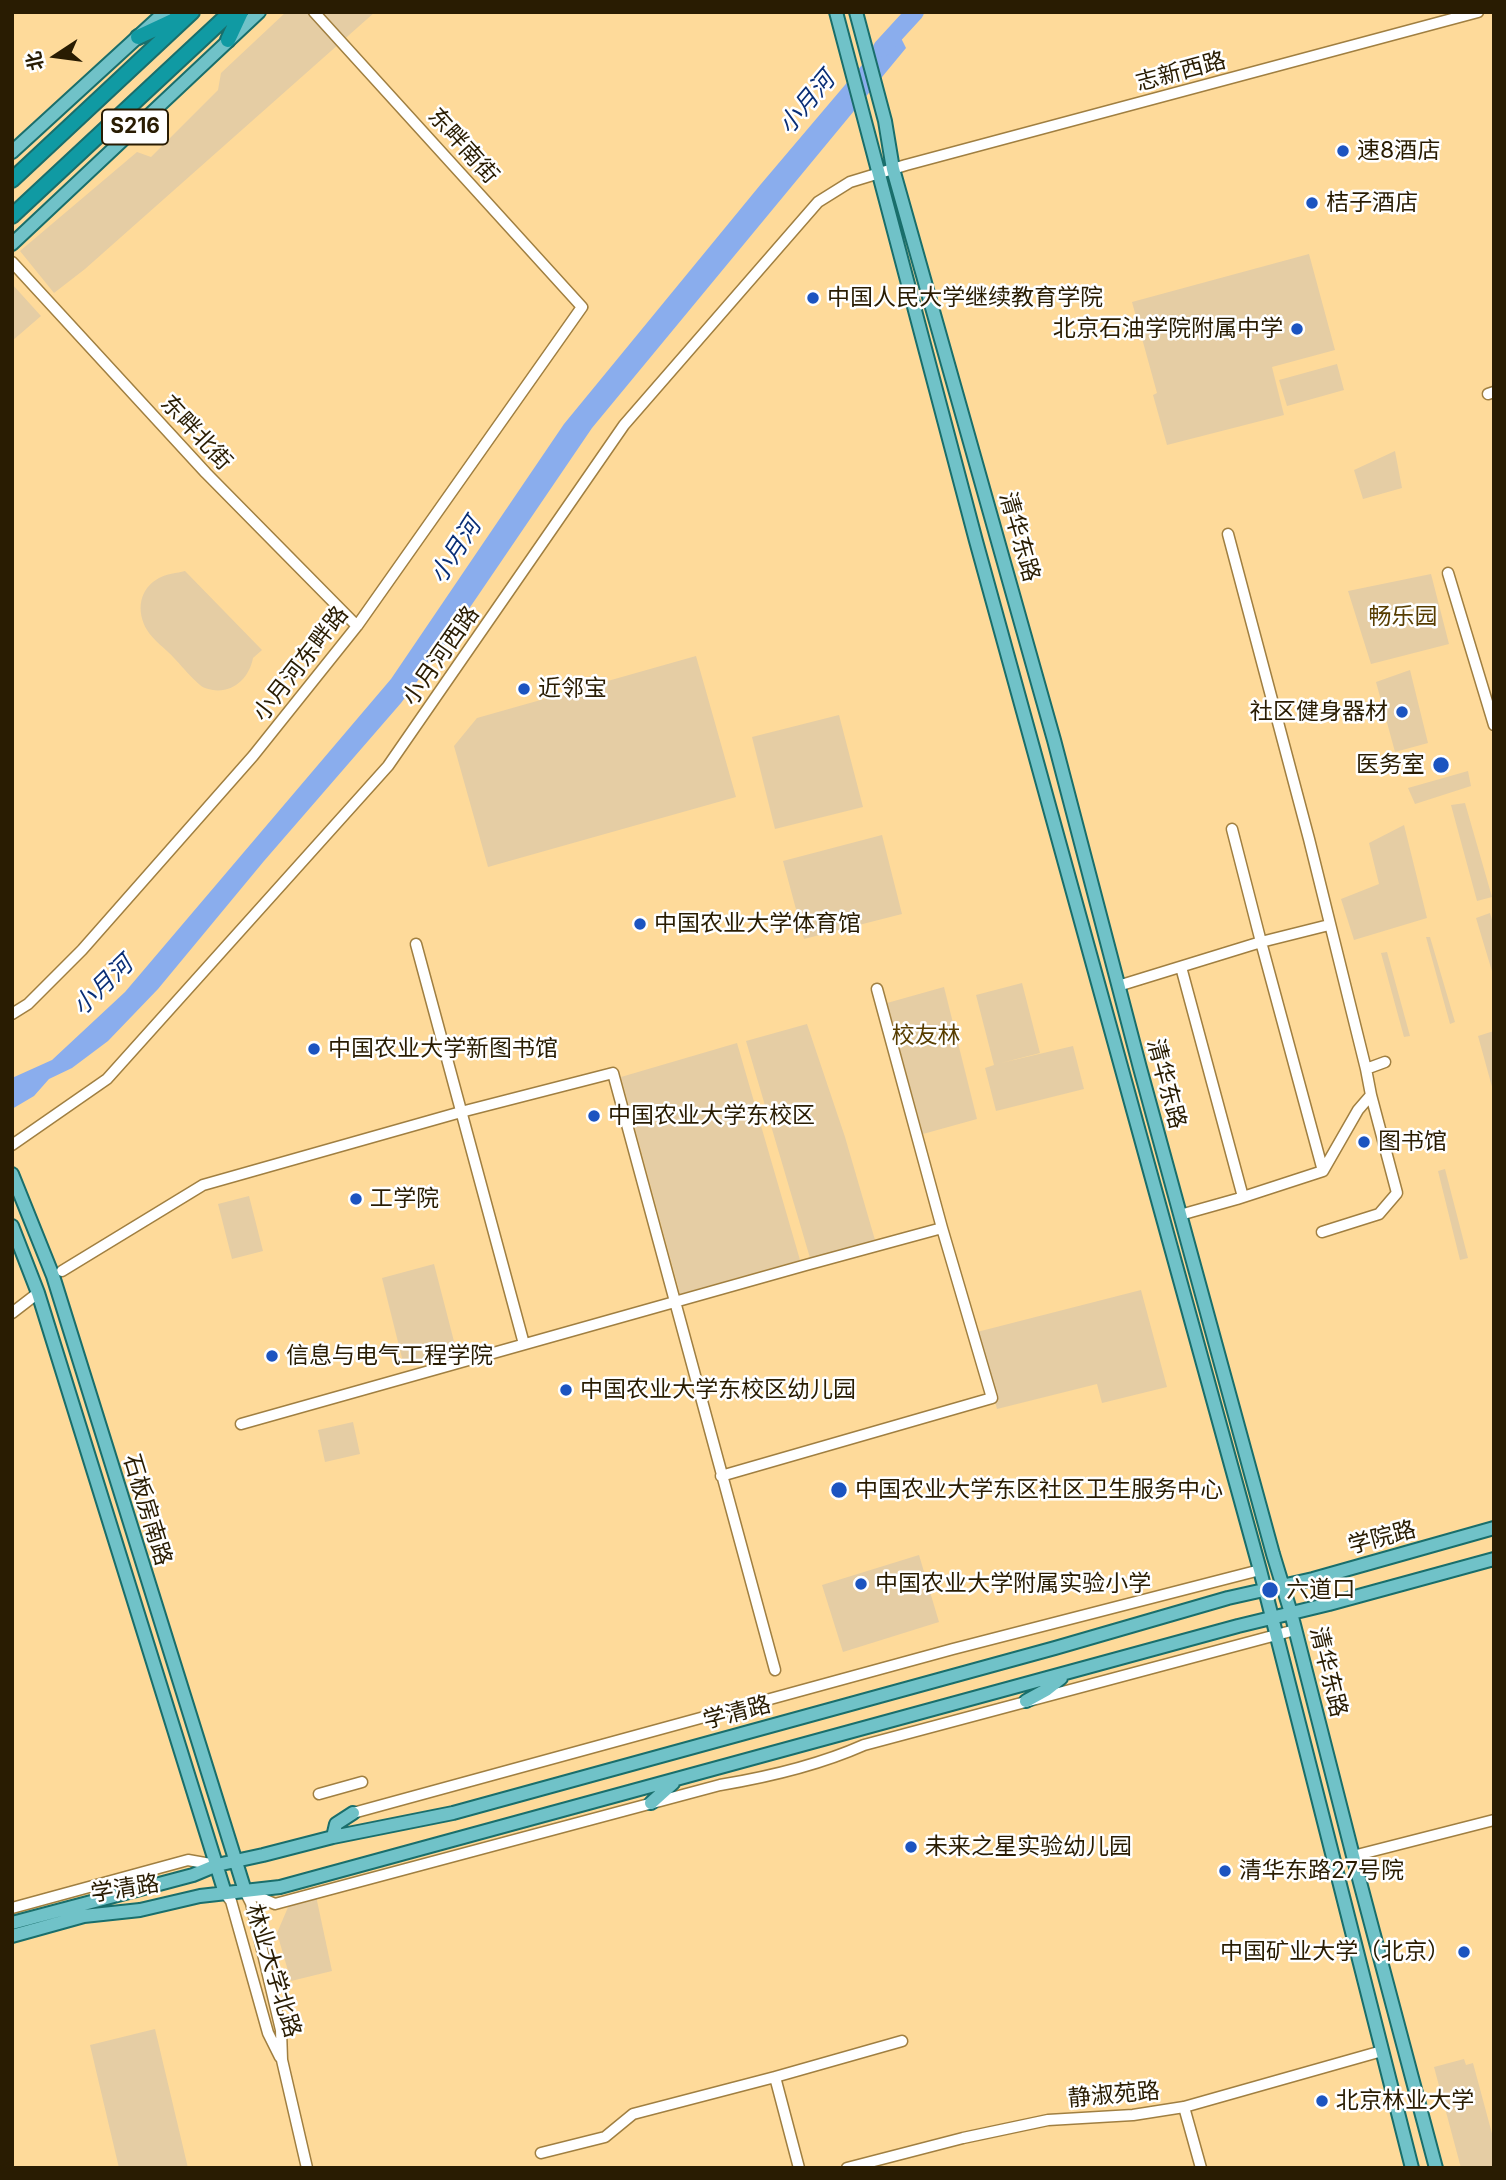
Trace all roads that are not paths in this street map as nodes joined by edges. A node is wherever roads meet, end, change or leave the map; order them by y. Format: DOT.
graph roads {
  1 [pos="165,12"];
  2 [pos="192,12"];
  3 [pos="231,12"];
  4 [pos="241,12"];
  5 [pos="259,12"];
  6 [pos="314,12"];
  7 [pos="835,12"];
  8 [pos="856,12"];
  9 [pos="1478,12"];
  10 [pos="138,37"];
  11 [pos="228,40"];
  12 [pos="12,152"];
  13 [pos="893,169"];
  14 [pos="878,173"];
  15 [pos="12,180"];
  16 [pos="12,216"];
  17 [pos="12,244"];
  18 [pos="12,262"];
  19 [pos="582,307"];
  20 [pos="1228,534"];
  21 [pos="998,536"];
  22 [pos="976,541"];
  23 [pos="1448,573"];
  24 [pos="357,626"];
  25 [pos="1494,724"];
  26 [pos="1232,829"];
  27 [pos="1329,925"];
  28 [pos="1261,942"];
  29 [pos="415,944"];
  30 [pos="1181,967"];
  31 [pos="1118,986"];
  32 [pos="877,989"];
  33 [pos="12,1014"];
  34 [pos="1385,1062"];
  35 [pos="1366,1069"];
  36 [pos="1371,1095"];
  37 [pos="461,1112"];
  38 [pos="12,1145"];
  39 [pos="1323,1171"];
  40 [pos="12,1174"];
  41 [pos="1243,1197"];
  42 [pos="1180,1215"];
  43 [pos="12,1226"];
  44 [pos="942,1228"];
  45 [pos="1322,1232"];
  46 [pos="62,1271"];
  47 [pos="38,1293"];
  48 [pos="674,1302"];
  49 [pos="12,1313"];
  50 [pos="524,1344"];
  51 [pos="241,1424"];
  52 [pos="720,1476"];
  53 [pos="1494,1528"];
  54 [pos="1494,1559"];
  55 [pos="1260,1570"];
  56 [pos="1282,1586"];
  57 [pos="1265,1590"];
  58 [pos="1291,1613"];
  59 [pos="1272,1618"];
  60 [pos="1295,1630"];
  61 [pos="1277,1635"];
  62 [pos="775,1670"];
  63 [pos="1066,1674"];
  64 [pos="1026,1701"];
  65 [pos="676,1780"];
  66 [pos="362,1782"];
  67 [pos="319,1794"];
  68 [pos="651,1803"];
  69 [pos="353,1814"];
  70 [pos="1494,1820"];
  71 [pos="333,1837"];
  72 [pos="1353,1856"];
  73 [pos="235,1862"];
  74 [pos="217,1865"];
  75 [pos="245,1891"];
  76 [pos="225,1893"];
  77 [pos="12,1908"];
  78 [pos="12,1923"];
  79 [pos="12,1936"];
  80 [pos="1399,2031"];
  81 [pos="1378,2037"];
  82 [pos="902,2040"];
  83 [pos="1383,2057"];
  84 [pos="282,2060"];
  85 [pos="1407,2060"];
  86 [pos="775,2077"];
  87 [pos="1184,2106"];
  88 [pos="541,2153"];
  89 [pos="307,2168"];
  90 [pos="799,2168"];
  91 [pos="847,2168"];
  92 [pos="1201,2168"];
  93 [pos="1412,2168"];
  94 [pos="1436,2168"];
  1 -- 10 [label="main road, S216"];
  2 -- 10 [label="highway"];
  2 -- 15 [label="highway"];
  3 -- 16 [label="highway"];
  4 -- 11 [label="highway"];
  5 -- 11 [label="main road, S216"];
  6 -- 19 [label="street, 东畔南街"];
  7 -- 14 [label="main road, 清华东路"];
  8 -- 13 [label="main road, 清华东路"];
  9 -- 13 [label="street, 志新西路"];
  10 -- 12 [label="main road, S216"];
  11 -- 17 [label="main road, S216"];
  13 -- 14 [label="street, 志新西路"];
  13 -- 21 [label="main road, 清华东路"];
  14 -- 22 [label="main road, 清华东路"];
  14 -- 38 [label="street, 小月河西路"];
  18 -- 24 [label="street, 东畔北街"];
  19 -- 24 [label="street, 小月河东畔路"];
  20 -- 27 [label="street"];
  21 -- 22 [label="main road"];
  21 -- 31 [label="main road, 清华东路"];
  22 -- 55 [label="main road, 清华东路"];
  23 -- 25 [label="street"];
  24 -- 33 [label="street, 小月河东畔路"];
  26 -- 28 [label="street"];
  27 -- 28 [label="street"];
  27 -- 35 [label="street"];
  28 -- 30 [label="street"];
  28 -- 39 [label="street"];
  29 -- 37 [label="street"];
  30 -- 31 [label="street"];
  30 -- 41 [label="street"];
  31 -- 42 [label="main road, 清华东路"];
  32 -- 44 [label="street"];
  34 -- 35 [label="street"];
  35 -- 36 [label="street"];
  36 -- 39 [label="street"];
  36 -- 45 [label="street"];
  37 -- 46 [label="street"];
  37 -- 48 [label="street"];
  37 -- 50 [label="street"];
  39 -- 41 [label="street"];
  40 -- 73 [label="main road, 石板房南路"];
  41 -- 42 [label="street"];
  42 -- 56 [label="main road, 清华东路"];
  43 -- 47 [label="main road, 石板房南路"];
  44 -- 48 [label="street"];
  44 -- 52 [label="street"];
  47 -- 49 [label="street"];
  47 -- 74 [label="main road, 石板房南路"];
  48 -- 50 [label="street"];
  48 -- 52 [label="street"];
  50 -- 51 [label="street"];
  52 -- 62 [label="street"];
  53 -- 56 [label="main road, 学院路"];
  54 -- 58 [label="main road"];
  55 -- 57 [label="main road, 清华东路"];
  55 -- 69 [label="street, 学清路"];
  56 -- 57 [label="main road, 学院路"];
  56 -- 58 [label="main road, 清华东路"];
  57 -- 59 [label="main road, 清华东路"];
  57 -- 71 [label="main road, 学清路"];
  58 -- 59 [label="main road, 学清路"];
  58 -- 60 [label="main road, 清华东路"];
  59 -- 61 [label="main road, 清华东路"];
  59 -- 63 [label="main road, 学清路"];
  60 -- 61 [label="street, 学清路"];
  60 -- 72 [label="main road, 清华东路"];
  61 -- 64 [label="street, 学清路"];
  61 -- 81 [label="main road, 清华东路"];
  63 -- 64 [label="main road"];
  63 -- 65 [label="main road, 学清路"];
  64 -- 68 [label="street, 学清路"];
  65 -- 68 [label="main road"];
  65 -- 75 [label="main road, 学清路"];
  66 -- 67 [label="street"];
  68 -- 75 [label="street, 学清路"];
  69 -- 71 [label="main road"];
  70 -- 72 [label="street"];
  71 -- 73 [label="main road, 学清路"];
  72 -- 80 [label="main road, 清华东路"];
  73 -- 74 [label="main road, 学清路"];
  73 -- 75 [label="main road, 石板房南路"];
  74 -- 76 [label="main road, 石板房南路"];
  74 -- 77 [label="street, 学清路"];
  74 -- 78 [label="main road, 学清路"];
  75 -- 76 [label="main road, 学清路"];
  75 -- 84 [label="street, 林业大学北路"];
  76 -- 79 [label="main road, 学清路"];
  76 -- 84 [label="street, 林业大学北路"];
  80 -- 81 [label="main road"];
  80 -- 85 [label="main road, 清华东路"];
  81 -- 83 [label="main road, 清华东路"];
  82 -- 86 [label="street"];
  83 -- 85 [label="main road"];
  83 -- 87 [label="street, 静淑苑路"];
  83 -- 93 [label="main road, 清华东路"];
  84 -- 89 [label="street, 林业大学北路"];
  85 -- 94 [label="main road, 清华东路"];
  86 -- 88 [label="street"];
  86 -- 90 [label="street"];
  87 -- 91 [label="street, 静淑苑路"];
  87 -- 92 [label="street"];
}
